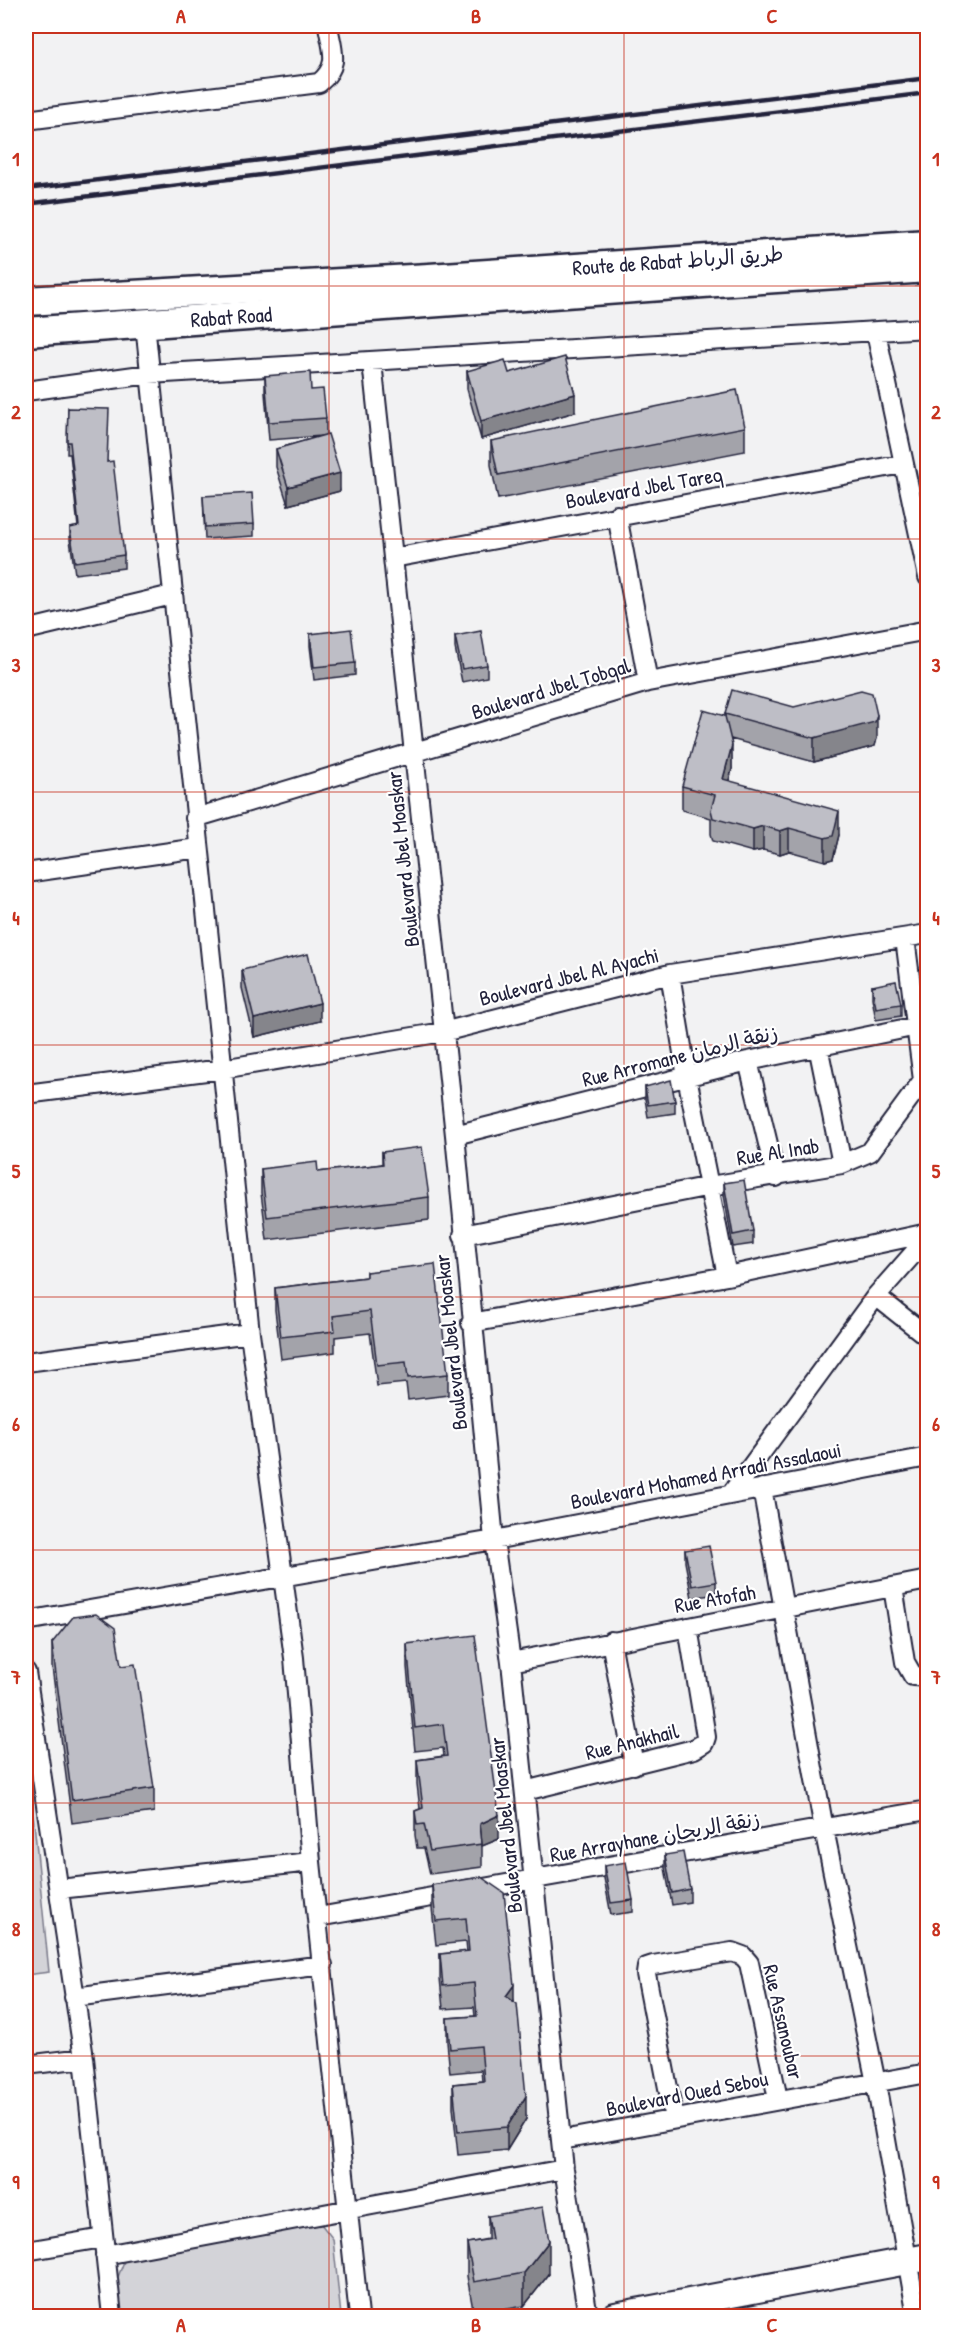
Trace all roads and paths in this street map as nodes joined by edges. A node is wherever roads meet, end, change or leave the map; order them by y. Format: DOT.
graph roads {
  1 [pos="328,26"];
  2 [pos="26,120"];
  3 [pos="927,244"];
  4 [pos="927,268"];
  5 [pos="26,301"];
  6 [pos="145,324"];
  7 [pos="927,328"];
  8 [pos="26,332"];
  9 [pos="876,332"];
  10 [pos="372,362"];
  11 [pos="149,374"];
  12 [pos="26,391"];
  13 [pos="903,464"];
  14 [pos="617,515"];
  15 [pos="393,558"];
  16 [pos="927,577"];
  17 [pos="172,595"];
  18 [pos="26,630"];
  19 [pos="927,630"];
  20 [pos="648,682"];
  21 [pos="415,754"];
  22 [pos="195,818"];
  23 [pos="198,848"];
  24 [pos="26,873"];
  25 [pos="927,934"];
  26 [pos="905,938"];
  27 [pos="670,974"];
  28 [pos="917,1026"];
  29 [pos="442,1032"];
  30 [pos="818,1046"];
  31 [pos="748,1061"];
  32 [pos="222,1069"];
  33 [pos="687,1077"];
  34 [pos="26,1094"];
  35 [pos="455,1135"];
  36 [pos="842,1164"];
  37 [pos="776,1177"];
  38 [pos="710,1186"];
  39 [pos="463,1235"];
  40 [pos="927,1235"];
  41 [pos="727,1276"];
  42 [pos="876,1296"];
  43 [pos="471,1323"];
  44 [pos="250,1333"];
  45 [pos="927,1337"];
  46 [pos="26,1362"];
  47 [pos="927,1458"];
  48 [pos="762,1488"];
  49 [pos="731,1494"];
  50 [pos="494,1540"];
  51 [pos="285,1577"];
  52 [pos="927,1580"];
  53 [pos="893,1587"];
  54 [pos="783,1610"];
  55 [pos="26,1621"];
  56 [pos="688,1628"];
  57 [pos="612,1641"];
  58 [pos="511,1662"];
  59 [pos="26,1672"];
  60 [pos="927,1677"];
  61 [pos="634,1765"];
  62 [pos="525,1791"];
  63 [pos="927,1810"];
  64 [pos="824,1829"];
  65 [pos="311,1862"];
  66 [pos="534,1881"];
  67 [pos="59,1889"];
  68 [pos="318,1917"];
  69 [pos="323,1965"];
  70 [pos="74,1997"];
  71 [pos="84,2058"];
  72 [pos="26,2065"];
  73 [pos="927,2073"];
  74 [pos="876,2083"];
  75 [pos="778,2099"];
  76 [pos="674,2119"];
  77 [pos="562,2140"];
  78 [pos="564,2169"];
  79 [pos="347,2209"];
  80 [pos="104,2246"];
  81 [pos="26,2252"];
  82 [pos="917,2259"];
  83 [pos="112,2316"];
  84 [pos="358,2316"];
  85 [pos="588,2316"];
  86 [pos="615,2316"];
  87 [pos="917,2316"];
  1 -- 2 [label="street"];
  3 -- 5 [label="main road, Rabat Road"];
  4 -- 6 [label="main road, Route de Rabat طريق الرباط"];
  6 -- 8 [label="main road"];
  6 -- 11 [label="street"];
  7 -- 9 [label="street"];
  9 -- 10 [label="street"];
  9 -- 13 [label="street"];
  10 -- 11 [label="street"];
  10 -- 15 [label="street, Boulevard Jbel Moaskar"];
  11 -- 12 [label="street"];
  11 -- 17 [label="street"];
  13 -- 14 [label="street, Boulevard Jbel Tareq"];
  13 -- 16 [label="street"];
  14 -- 15 [label="street, Boulevard Jbel Tareq"];
  14 -- 20 [label="street"];
  15 -- 21 [label="street, Boulevard Jbel Moaskar"];
  17 -- 18 [label="street"];
  17 -- 22 [label="street"];
  19 -- 20 [label="street, Boulevard Jbel Tobqal"];
  20 -- 21 [label="street, Boulevard Jbel Tobqal"];
  21 -- 22 [label="street, Boulevard Jbel Tobqal"];
  21 -- 29 [label="street, Boulevard Jbel Moaskar"];
  22 -- 23 [label="street"];
  23 -- 24 [label="street"];
  23 -- 32 [label="street"];
  25 -- 26 [label="street, Boulevard Jbel Al Ayachi"];
  26 -- 27 [label="street, Boulevard Jbel Al Ayachi"];
  26 -- 28 [label="street, Rue Al Inab"];
  27 -- 29 [label="street, Boulevard Jbel Al Ayachi"];
  27 -- 33 [label="street"];
  28 -- 30 [label="street, Rue Arromane زنقة الرمان"];
  28 -- 36 [label="street, Rue Al Inab"];
  29 -- 32 [label="street, Boulevard Jbel Al Ayachi"];
  29 -- 35 [label="street, Boulevard Jbel Moaskar"];
  30 -- 31 [label="street, Rue Arromane زنقة الرمان"];
  30 -- 36 [label="street"];
  31 -- 33 [label="street, Rue Arromane زنقة الرمان"];
  31 -- 37 [label="street"];
  32 -- 34 [label="street, Boulevard Jbel Al Ayachi"];
  32 -- 44 [label="street"];
  33 -- 35 [label="street, Rue Arromane زنقة الرمان"];
  33 -- 38 [label="street"];
  35 -- 39 [label="street, Boulevard Jbel Moaskar"];
  36 -- 37 [label="street, Rue Al Inab"];
  37 -- 38 [label="street, Rue Al Inab"];
  38 -- 39 [label="street, Rue Al Inab"];
  38 -- 41 [label="street"];
  39 -- 43 [label="street, Boulevard Jbel Moaskar"];
  40 -- 41 [label="street"];
  40 -- 42 [label="street"];
  41 -- 43 [label="street"];
  42 -- 45 [label="street"];
  42 -- 49 [label="street"];
  43 -- 50 [label="street, Boulevard Jbel Moaskar"];
  44 -- 46 [label="street"];
  44 -- 51 [label="street"];
  47 -- 48 [label="street, Boulevard Mohamed Arradi Assalaoui"];
  48 -- 49 [label="street, Boulevard Mohamed Arradi Assalaoui"];
  48 -- 54 [label="street"];
  49 -- 50 [label="street, Boulevard Mohamed Arradi Assalaoui"];
  50 -- 51 [label="street, Boulevard Mohamed Arradi Assalaoui"];
  50 -- 58 [label="street, Boulevard Jbel Moaskar"];
  51 -- 55 [label="street, Boulevard Mohamed Arradi Assalaoui"];
  51 -- 65 [label="street"];
  52 -- 53 [label="street, Rue Atofah"];
  53 -- 54 [label="street, Rue Atofah"];
  53 -- 60 [label="street"];
  54 -- 56 [label="street, Rue Atofah"];
  54 -- 64 [label="street"];
  56 -- 57 [label="street, Rue Atofah"];
  56 -- 61 [label="street, Rue Anakhail"];
  57 -- 58 [label="street, Rue Atofah"];
  57 -- 61 [label="street"];
  58 -- 62 [label="street, Boulevard Jbel Moaskar"];
  59 -- 67 [label="street"];
  61 -- 62 [label="street, Rue Anakhail"];
  62 -- 66 [label="street, Boulevard Jbel Moaskar"];
  63 -- 64 [label="street, Rue Arrayhane زنقة الريحان"];
  64 -- 66 [label="street, Rue Arrayhane زنقة الريحان"];
  64 -- 74 [label="street"];
  65 -- 67 [label="street"];
  65 -- 68 [label="street"];
  66 -- 68 [label="street, Rue Arrayhane زنقة الريحان"];
  66 -- 77 [label="street, Boulevard Jbel Moaskar"];
  67 -- 70 [label="street"];
  68 -- 69 [label="street"];
  69 -- 70 [label="street"];
  69 -- 79 [label="street"];
  70 -- 71 [label="street"];
  71 -- 72 [label="street"];
  71 -- 80 [label="street"];
  73 -- 74 [label="street, Boulevard Oued Sebou"];
  74 -- 75 [label="street, Boulevard Oued Sebou"];
  74 -- 82 [label="street"];
  75 -- 76 [label="street, Boulevard Oued Sebou"];
  75 -- 76 [label="street, Rue Assanoubar"];
  76 -- 77 [label="street, Boulevard Oued Sebou"];
  77 -- 78 [label="street, Boulevard Jbel Moaskar"];
  78 -- 79 [label="street"];
  78 -- 85 [label="street, Boulevard Jbel Moaskar"];
  79 -- 80 [label="street"];
  79 -- 84 [label="street"];
  80 -- 81 [label="street"];
  80 -- 83 [label="street"];
  82 -- 86 [label="street"];
  82 -- 87 [label="street"];
}
